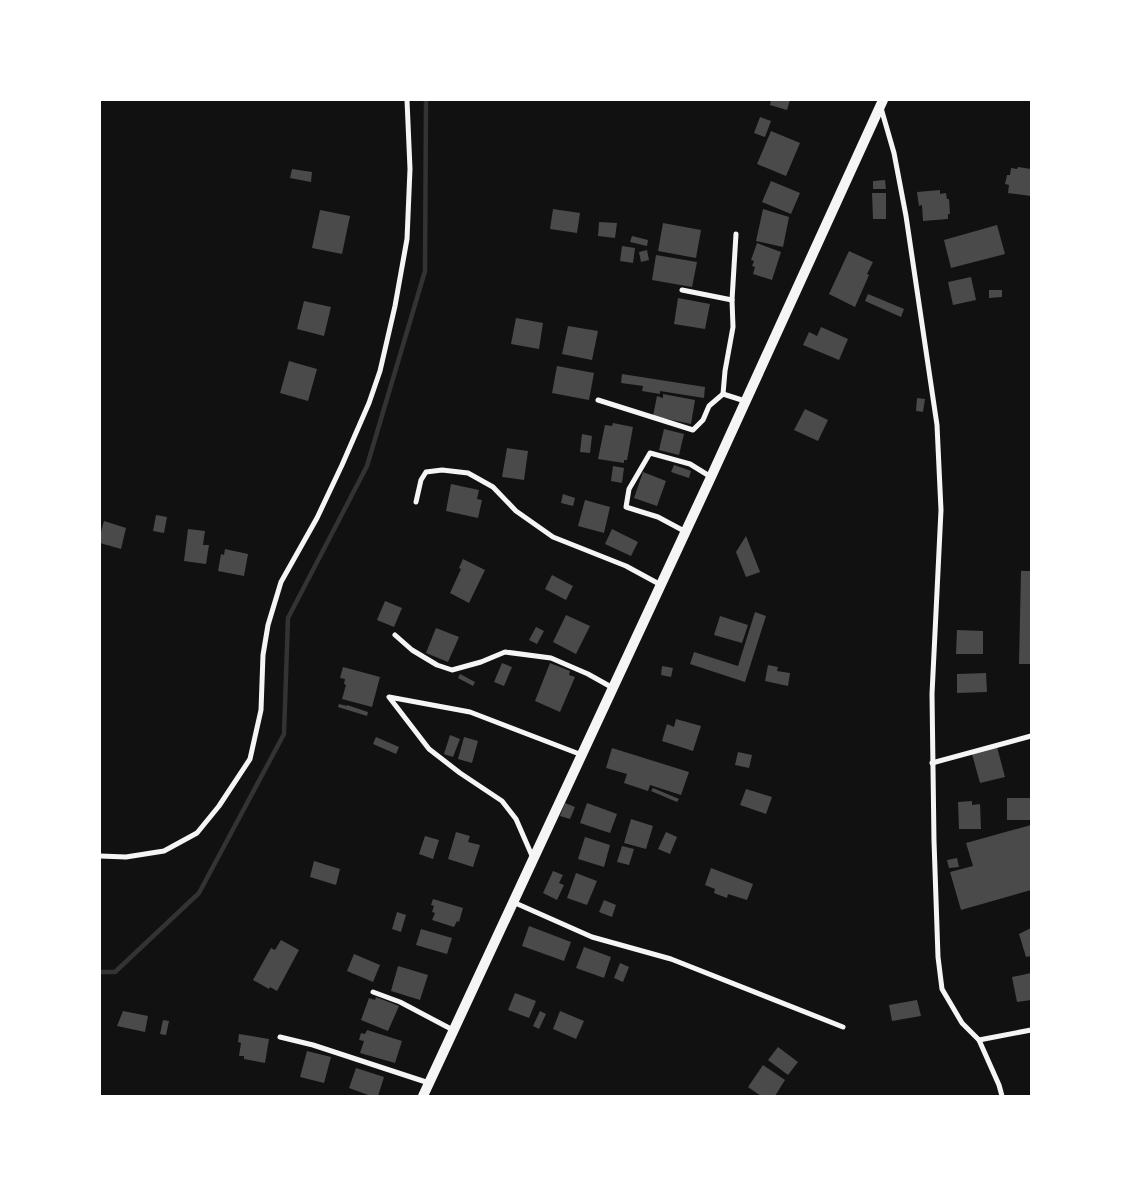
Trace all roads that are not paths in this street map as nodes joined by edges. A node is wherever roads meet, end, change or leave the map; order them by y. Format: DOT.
graph roads {
  1 [pos="407,100"];
  2 [pos="881,102"];
  3 [pos="736,234"];
  4 [pos="682,290"];
  5 [pos="732,300"];
  6 [pos="723,394"];
  7 [pos="598,400"];
  8 [pos="746,401"];
  9 [pos="712,477"];
  10 [pos="416,502"];
  11 [pos="686,532"];
  12 [pos="661,585"];
  13 [pos="395,635"];
  14 [pos="613,688"];
  15 [pos="1031,736"];
  16 [pos="582,755"];
  17 [pos="932,763"];
  18 [pos="100,856"];
  19 [pos="534,859"];
  20 [pos="513,902"];
  21 [pos="373,992"];
  22 [pos="843,1027"];
  23 [pos="1031,1030"];
  24 [pos="454,1031"];
  25 [pos="280,1037"];
  26 [pos="979,1040"];
  27 [pos="429,1083"];
  28 [pos="423,1096"];
  29 [pos="1002,1096"];
  1 -- 18 [label="street"];
  2 -- 8 [label="main road"];
  2 -- 17 [label="street"];
  3 -- 5 [label="street"];
  4 -- 5 [label="street"];
  5 -- 6 [label="street"];
  6 -- 7 [label="street"];
  6 -- 8 [label="street"];
  8 -- 9 [label="main road"];
  9 -- 11 [label="main road"];
  9 -- 11 [label="street"];
  10 -- 12 [label="street"];
  11 -- 12 [label="main road"];
  12 -- 14 [label="main road"];
  13 -- 14 [label="street"];
  14 -- 16 [label="main road"];
  15 -- 17 [label="street"];
  16 -- 19 [label="main road"];
  16 -- 19 [label="street"];
  17 -- 26 [label="street"];
  19 -- 20 [label="main road"];
  20 -- 22 [label="street"];
  20 -- 24 [label="main road"];
  21 -- 24 [label="street"];
  23 -- 26 [label="street"];
  24 -- 27 [label="main road"];
  25 -- 27 [label="street"];
  26 -- 29 [label="street"];
  27 -- 28 [label="main road"];
}
